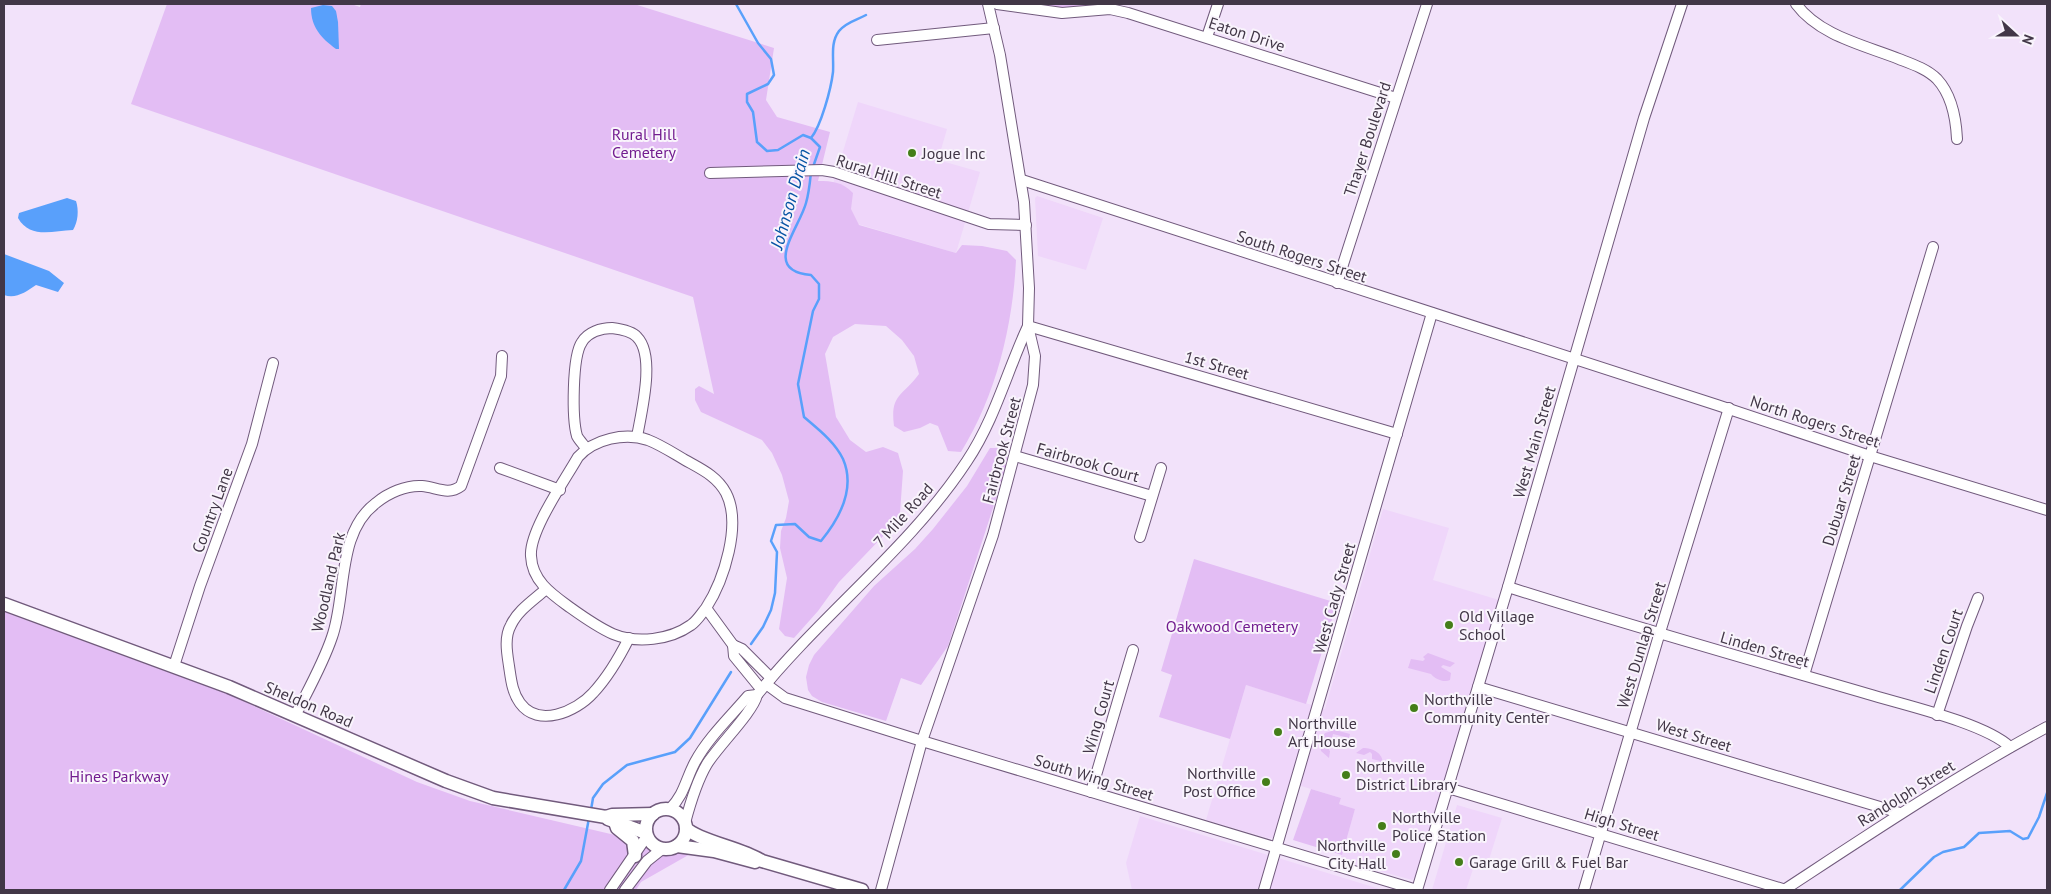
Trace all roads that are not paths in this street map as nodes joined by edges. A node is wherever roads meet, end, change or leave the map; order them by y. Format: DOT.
graph roads {
  1 [pos="988,4"];
  2 [pos="997,4"];
  3 [pos="1218,4"];
  4 [pos="1427,4"];
  5 [pos="1682,4"];
  6 [pos="1796,4"];
  7 [pos="1128,8"];
  8 [pos="994,28"];
  9 [pos="1207,37"];
  10 [pos="877,40"];
  11 [pos="1396,98"];
  12 [pos="1957,139"];
  13 [pos="710,173"];
  14 [pos="1022,180"];
  15 [pos="1026,226"];
  16 [pos="1933,247"];
  17 [pos="1337,283"];
  18 [pos="1432,313"];
  19 [pos="1028,326"];
  20 [pos="502,356"];
  21 [pos="1574,358"];
  22 [pos="273,363"];
  23 [pos="1729,408"];
  24 [pos="1397,434"];
  25 [pos="638,437"];
  26 [pos="586,448"];
  27 [pos="1015,456"];
  28 [pos="1870,456"];
  29 [pos="500,468"];
  30 [pos="1162,468"];
  31 [pos="560,490"];
  32 [pos="1152,496"];
  33 [pos="2047,510"];
  34 [pos="1140,537"];
  35 [pos="1508,587"];
  36 [pos="546,590"];
  37 [pos="1978,598"];
  38 [pos="4,604"];
  39 [pos="706,608"];
  40 [pos="1660,634"];
  41 [pos="629,638"];
  42 [pos="733,645"];
  43 [pos="1133,650"];
  44 [pos="174,666"];
  45 [pos="1804,675"];
  46 [pos="764,686"];
  47 [pos="1478,687"];
  48 [pos="1937,715"];
  49 [pos="295,716"];
  50 [pos="2047,727"];
  51 [pos="1630,732"];
  52 [pos="922,741"];
  53 [pos="2010,747"];
  54 [pos="1448,788"];
  55 [pos="1091,792"];
  56 [pos="670,810"];
  57 [pos="1900,813"];
  58 [pos="653,814"];
  59 [pos="601,817"];
  60 [pos="685,825"];
  61 [pos="1600,834"];
  62 [pos="646,835"];
  63 [pos="677,846"];
  64 [pos="1277,848"];
  65 [pos="662,849"];
  66 [pos="634,856"];
  67 [pos="762,861"];
  68 [pos="610,890"];
  69 [pos="625,890"];
  70 [pos="862,890"];
  71 [pos="881,890"];
  72 [pos="1264,890"];
  73 [pos="1417,890"];
  74 [pos="1584,890"];
  75 [pos="1785,890"];
  1 -- 8 [label="street, Fairbrook Street"];
  2 -- 7 [label="street, Eaton Drive"];
  3 -- 9 [label="street"];
  4 -- 11 [label="street, Thayer Boulevard"];
  5 -- 21 [label="street, West Main Street"];
  6 -- 12 [label="street"];
  7 -- 9 [label="street, Eaton Drive"];
  8 -- 10 [label="street"];
  8 -- 14 [label="street, Fairbrook Street"];
  9 -- 11 [label="street, Eaton Drive"];
  11 -- 17 [label="street, Thayer Boulevard"];
  13 -- 15 [label="street, Rural Hill Street"];
  14 -- 15 [label="street, Fairbrook Street"];
  14 -- 17 [label="street, South Rogers Street"];
  15 -- 19 [label="street, Fairbrook Street"];
  16 -- 28 [label="street, Dubuar Street"];
  17 -- 18 [label="street, South Rogers Street"];
  18 -- 21 [label="street, South Rogers Street"];
  18 -- 24 [label="street, West Cady Street"];
  19 -- 24 [label="street, 1st Street"];
  19 -- 27 [label="street, Fairbrook Street"];
  19 -- 46 [label="street, 7 Mile Road"];
  20 -- 49 [label="street, Woodland Park"];
  21 -- 23 [label="street, North Rogers Street"];
  21 -- 35 [label="street, West Main Street"];
  22 -- 44 [label="street, Country Lane"];
  23 -- 28 [label="street, North Rogers Street"];
  23 -- 40 [label="street, West Dunlap Street"];
  24 -- 64 [label="street, West Cady Street"];
  25 -- 26 [label="street"];
  25 -- 26 [label="street"];
  25 -- 39 [label="street"];
  26 -- 31 [label="street"];
  27 -- 32 [label="street, Fairbrook Court"];
  27 -- 52 [label="street, Fairbrook Street"];
  28 -- 33 [label="street, North Rogers Street"];
  28 -- 45 [label="street, Dubuar Street"];
  29 -- 31 [label="street"];
  30 -- 32 [label="street, Fairbrook Court"];
  31 -- 36 [label="street"];
  32 -- 34 [label="street, Fairbrook Court"];
  35 -- 40 [label="street, Linden Street"];
  35 -- 47 [label="street, West Main Street"];
  36 -- 41 [label="street"];
  36 -- 41 [label="street"];
  37 -- 48 [label="street, Linden Court"];
  38 -- 44 [label="main road, Sheldon Road"];
  39 -- 41 [label="street"];
  39 -- 42 [label="street"];
  40 -- 45 [label="street, Linden Street"];
  40 -- 51 [label="street, West Dunlap Street"];
  42 -- 46 [label="street"];
  42 -- 46 [label="street"];
  43 -- 55 [label="street, Wing Court"];
  44 -- 49 [label="main road, Sheldon Road"];
  45 -- 48 [label="street, Linden Street"];
  46 -- 52 [label="street, South Wing Street"];
  46 -- 56 [label="street, 7 Mile Road"];
  46 -- 60 [label="street, 7 Mile Road"];
  47 -- 51 [label="street, West Street"];
  47 -- 54 [label="street, West Main Street"];
  48 -- 53 [label="street, Linden Street"];
  49 -- 59 [label="main road, Sheldon Road"];
  50 -- 53 [label="street, Randolph Street"];
  51 -- 57 [label="street, West Street"];
  51 -- 61 [label="street, West Dunlap Street"];
  52 -- 55 [label="street, South Wing Street"];
  52 -- 71 [label="street, Fairbrook Street"];
  53 -- 57 [label="street, Randolph Street"];
  54 -- 61 [label="street, High Street"];
  54 -- 73 [label="street, West Main Street"];
  55 -- 64 [label="street, South Wing Street"];
  56 -- 58 [label="main road"];
  56 -- 60 [label="main road"];
  57 -- 75 [label="street, Randolph Street"];
  58 -- 59 [label="main road, Sheldon Road"];
  58 -- 62 [label="main road"];
  59 -- 62 [label="main road, Sheldon Road"];
  59 -- 66 [label="main road"];
  60 -- 63 [label="main road"];
  60 -- 67 [label="main road"];
  61 -- 74 [label="street, West Dunlap Street"];
  61 -- 75 [label="street, High Street"];
  62 -- 65 [label="main road"];
  62 -- 66 [label="street"];
  63 -- 65 [label="main road"];
  63 -- 67 [label="main road"];
  64 -- 72 [label="street, West Cady Street"];
  64 -- 73 [label="street, South Wing Street"];
  65 -- 69 [label="street"];
  66 -- 68 [label="street"];
  67 -- 70 [label="main road"];
}
